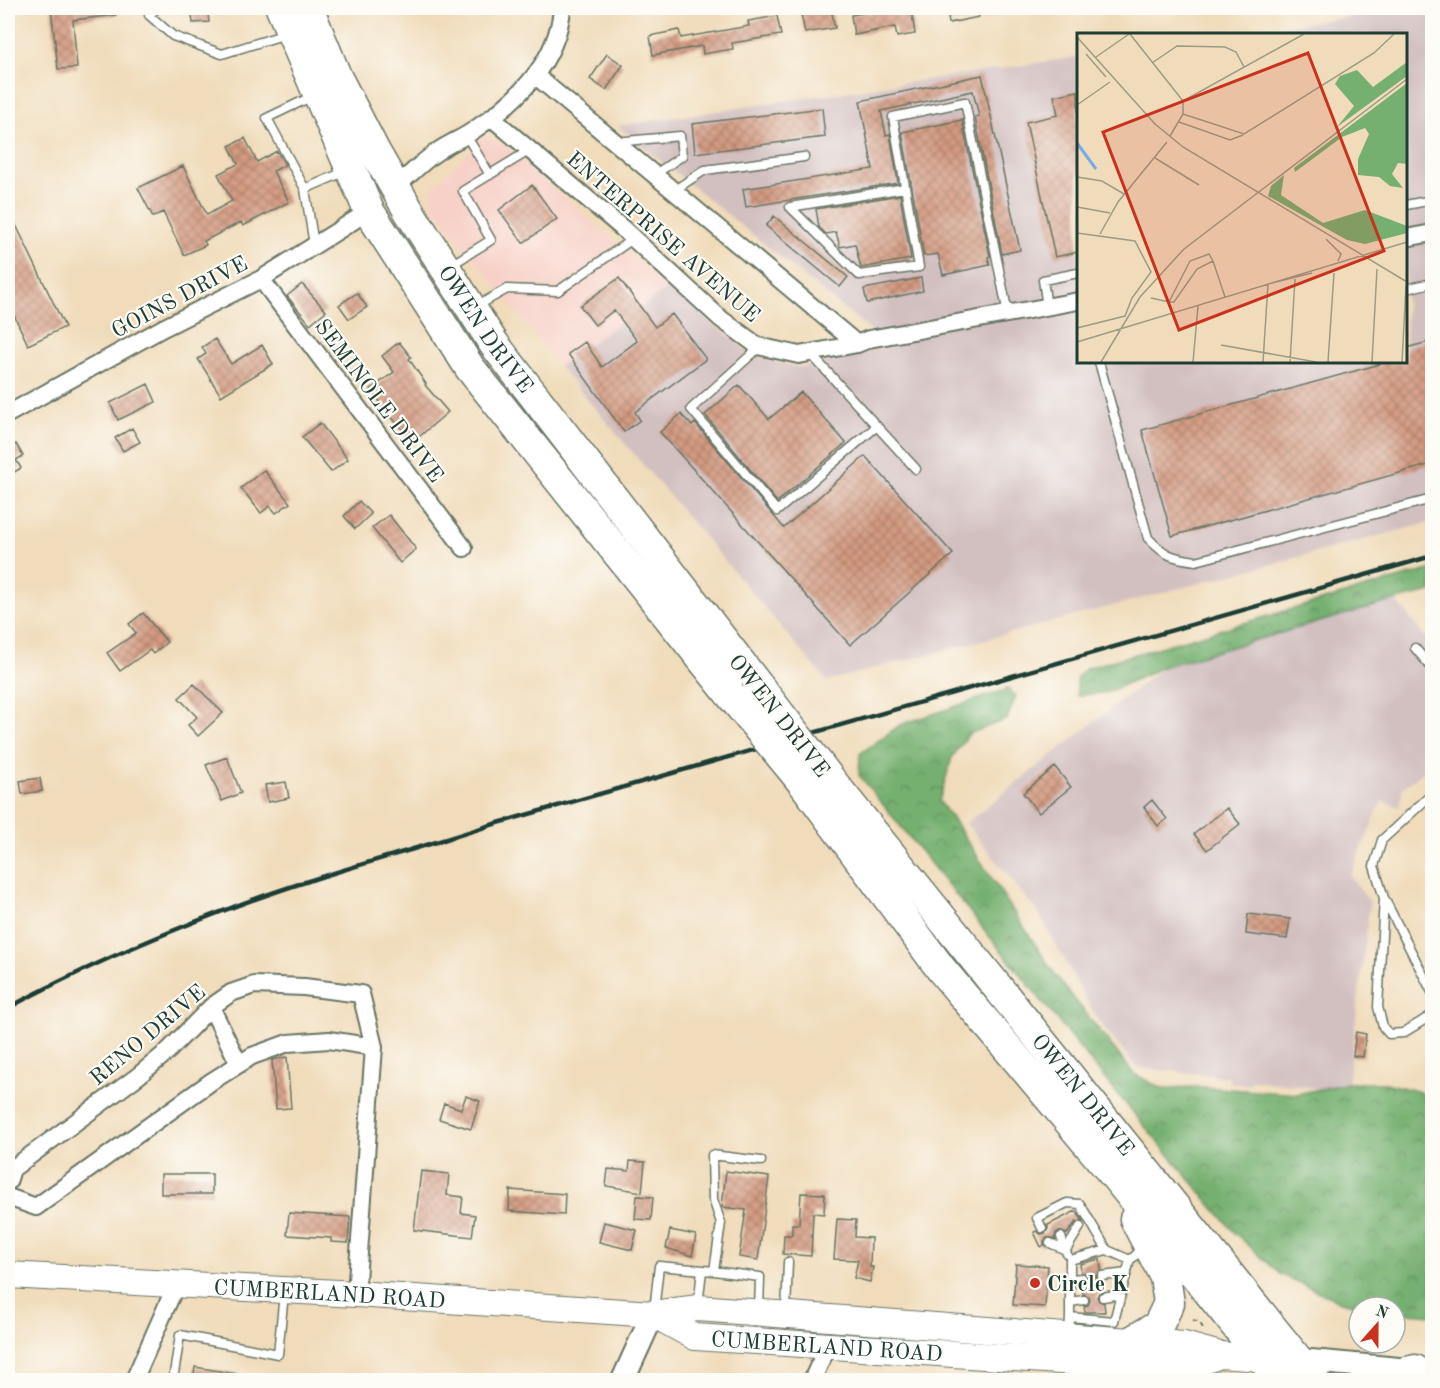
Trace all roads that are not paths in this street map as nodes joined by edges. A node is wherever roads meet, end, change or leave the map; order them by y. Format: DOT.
graph roads {
  1 [pos="157,8"];
  2 [pos="308,8"];
  3 [pos="562,8"];
  4 [pos="291,30"];
  5 [pos="536,76"];
  6 [pos="318,94"];
  7 [pos="492,118"];
  8 [pos="466,135"];
  9 [pos="615,142"];
  10 [pos="530,150"];
  11 [pos="804,157"];
  12 [pos="351,169"];
  13 [pos="490,175"];
  14 [pos="654,175"];
  15 [pos="396,186"];
  16 [pos="905,188"];
  17 [pos="305,189"];
  18 [pos="673,191"];
  19 [pos="1432,200"];
  20 [pos="1407,205"];
  21 [pos="369,211"];
  22 [pos="1432,233"];
  23 [pos="633,238"];
  24 [pos="1407,238"];
  25 [pos="314,245"];
  26 [pos="445,268"];
  27 [pos="1077,273"];
  28 [pos="261,279"];
  29 [pos="1431,283"];
  30 [pos="1407,289"];
  31 [pos="1077,301"];
  32 [pos="1047,307"];
  33 [pos="471,309"];
  34 [pos="1008,314"];
  35 [pos="492,340"];
  36 [pos="857,345"];
  37 [pos="761,346"];
  38 [pos="810,353"];
  39 [pos="1099,363"];
  40 [pos="8,414"];
  41 [pos="877,426"];
  42 [pos="916,469"];
  43 [pos="1432,499"];
  44 [pos="464,548"];
  45 [pos="1415,648"];
  46 [pos="1432,668"];
  47 [pos="817,781"];
  48 [pos="1432,794"];
  49 [pos="1384,898"];
  50 [pos="1432,992"];
  51 [pos="211,1007"];
  52 [pos="1432,1015"];
  53 [pos="374,1047"];
  54 [pos="239,1064"];
  55 [pos="761,1161"];
  56 [pos="1115,1176"];
  57 [pos="8,1182"];
  58 [pos="8,1197"];
  59 [pos="1067,1203"];
  60 [pos="1058,1208"];
  61 [pos="1072,1212"];
  62 [pos="1048,1213"];
  63 [pos="1063,1217"];
  64 [pos="1053,1222"];
  65 [pos="1080,1227"];
  66 [pos="1042,1228"];
  67 [pos="1070,1232"];
  68 [pos="1061,1237"];
  69 [pos="1050,1243"];
  70 [pos="1066,1250"];
  71 [pos="1107,1250"];
  72 [pos="1139,1252"];
  73 [pos="1070,1260"];
  74 [pos="788,1262"];
  75 [pos="702,1270"];
  76 [pos="714,1271"];
  77 [pos="1127,1273"];
  78 [pos="8,1275"];
  79 [pos="1101,1276"];
  80 [pos="1082,1278"];
  81 [pos="1070,1279"];
  82 [pos="177,1285"];
  83 [pos="284,1290"];
  84 [pos="356,1294"];
  85 [pos="1121,1294"];
  86 [pos="1103,1297"];
  87 [pos="1084,1300"];
  88 [pos="1070,1302"];
  89 [pos="698,1308"];
  90 [pos="759,1313"];
  91 [pos="653,1314"];
  92 [pos="786,1315"];
  93 [pos="1069,1326"];
  94 [pos="1132,1341"];
  95 [pos="828,1346"];
  96 [pos="1220,1356"];
  97 [pos="1289,1370"];
  98 [pos="1424,1371"];
  99 [pos="1182,1375"];
  100 [pos="134,1380"];
  101 [pos="173,1380"];
  102 [pos="623,1380"];
  103 [pos="812,1380"];
  104 [pos="1373,1380"];
  1 -- 4 [label="lane"];
  2 -- 15 [label="highway, OWEN DRIVE"];
  3 -- 5 [label="street"];
  4 -- 6 [label="highway, OWEN DRIVE"];
  4 -- 15 [label="highway"];
  5 -- 7 [label="street"];
  5 -- 9 [label="street, ENTERPRISE AVENUE"];
  6 -- 12 [label="highway, OWEN DRIVE"];
  6 -- 17 [label="lane"];
  7 -- 8 [label="street"];
  7 -- 10 [label="street, ENTERPRISE AVENUE"];
  8 -- 13 [label="lane"];
  8 -- 15 [label="street"];
  9 -- 14 [label="street, ENTERPRISE AVENUE"];
  9 -- 14 [label="lane"];
  10 -- 13 [label="lane"];
  10 -- 23 [label="street, ENTERPRISE AVENUE"];
  11 -- 18 [label="lane"];
  12 -- 17 [label="lane"];
  12 -- 21 [label="highway, OWEN DRIVE"];
  13 -- 26 [label="lane"];
  14 -- 18 [label="street, ENTERPRISE AVENUE"];
  15 -- 26 [label="highway, OWEN DRIVE"];
  16 -- 16 [label="lane"];
  16 -- 34 [label="lane"];
  17 -- 25 [label="lane"];
  18 -- 36 [label="street, ENTERPRISE AVENUE"];
  19 -- 20 [label="lane"];
  21 -- 25 [label="street, GOINS DRIVE"];
  21 -- 35 [label="highway"];
  21 -- 47 [label="highway, OWEN DRIVE, bridge"];
  22 -- 24 [label="street"];
  23 -- 33 [label="lane"];
  23 -- 37 [label="street, ENTERPRISE AVENUE"];
  25 -- 28 [label="street, GOINS DRIVE"];
  26 -- 33 [label="highway, OWEN DRIVE"];
  27 -- 32 [label="lane"];
  28 -- 40 [label="street, GOINS DRIVE"];
  28 -- 44 [label="street, SEMINOLE DRIVE"];
  29 -- 30 [label="lane"];
  31 -- 32 [label="street, ENTERPRISE AVENUE"];
  32 -- 34 [label="street, ENTERPRISE AVENUE"];
  33 -- 35 [label="highway, OWEN DRIVE"];
  34 -- 36 [label="street, ENTERPRISE AVENUE"];
  35 -- 47 [label="highway, OWEN DRIVE, bridge"];
  36 -- 38 [label="street, ENTERPRISE AVENUE"];
  37 -- 38 [label="street, ENTERPRISE AVENUE"];
  37 -- 41 [label="lane"];
  38 -- 41 [label="lane"];
  39 -- 43 [label="lane"];
  41 -- 42 [label="lane"];
  45 -- 46 [label="lane"];
  47 -- 56 [label="highway, OWEN DRIVE"];
  47 -- 97 [label="highway, OWEN DRIVE"];
  48 -- 49 [label="lane"];
  49 -- 50 [label="lane"];
  49 -- 52 [label="lane"];
  51 -- 53 [label="street, RENO DRIVE"];
  51 -- 54 [label="street"];
  51 -- 57 [label="street, RENO DRIVE"];
  53 -- 54 [label="street"];
  53 -- 84 [label="street, RENO DRIVE"];
  54 -- 58 [label="street"];
  55 -- 76 [label="lane"];
  56 -- 72 [label="highway"];
  56 -- 97 [label="highway, OWEN DRIVE"];
  59 -- 60 [label="lane"];
  59 -- 61 [label="lane"];
  59 -- 71 [label="lane"];
  60 -- 62 [label="lane"];
  60 -- 63 [label="lane"];
  62 -- 64 [label="lane"];
  62 -- 66 [label="lane"];
  65 -- 70 [label="lane"];
  67 -- 70 [label="lane"];
  68 -- 70 [label="lane"];
  69 -- 70 [label="lane"];
  70 -- 73 [label="lane"];
  71 -- 72 [label="lane"];
  71 -- 73 [label="lane"];
  72 -- 77 [label="lane"];
  72 -- 94 [label="highway"];
  73 -- 81 [label="lane"];
  74 -- 92 [label="lane"];
  75 -- 76 [label="lane"];
  75 -- 89 [label="lane"];
  75 -- 91 [label="lane"];
  76 -- 90 [label="lane"];
  77 -- 79 [label="lane"];
  77 -- 85 [label="lane"];
  78 -- 82 [label="main road, CUMBERLAND ROAD"];
  80 -- 81 [label="lane"];
  81 -- 88 [label="lane"];
  82 -- 83 [label="main road, CUMBERLAND ROAD"];
  82 -- 100 [label="street"];
  83 -- 84 [label="main road, CUMBERLAND ROAD"];
  83 -- 101 [label="lane"];
  84 -- 91 [label="main road, CUMBERLAND ROAD"];
  85 -- 86 [label="lane"];
  85 -- 93 [label="lane"];
  87 -- 88 [label="lane"];
  88 -- 93 [label="lane"];
  89 -- 90 [label="main road, CUMBERLAND ROAD"];
  89 -- 91 [label="main road, CUMBERLAND ROAD"];
  90 -- 92 [label="main road, CUMBERLAND ROAD"];
  91 -- 95 [label="main road, CUMBERLAND ROAD"];
  91 -- 102 [label="main road"];
  92 -- 93 [label="main road, CUMBERLAND ROAD"];
  93 -- 94 [label="main road, CUMBERLAND ROAD"];
  94 -- 96 [label="main road, CUMBERLAND ROAD"];
  95 -- 99 [label="main road, CUMBERLAND ROAD"];
  95 -- 103 [label="street"];
  96 -- 97 [label="main road, CUMBERLAND ROAD"];
  96 -- 99 [label="main road, CUMBERLAND ROAD"];
  97 -- 98 [label="main road, CUMBERLAND ROAD"];
  98 -- 104 [label="highway"];
}
